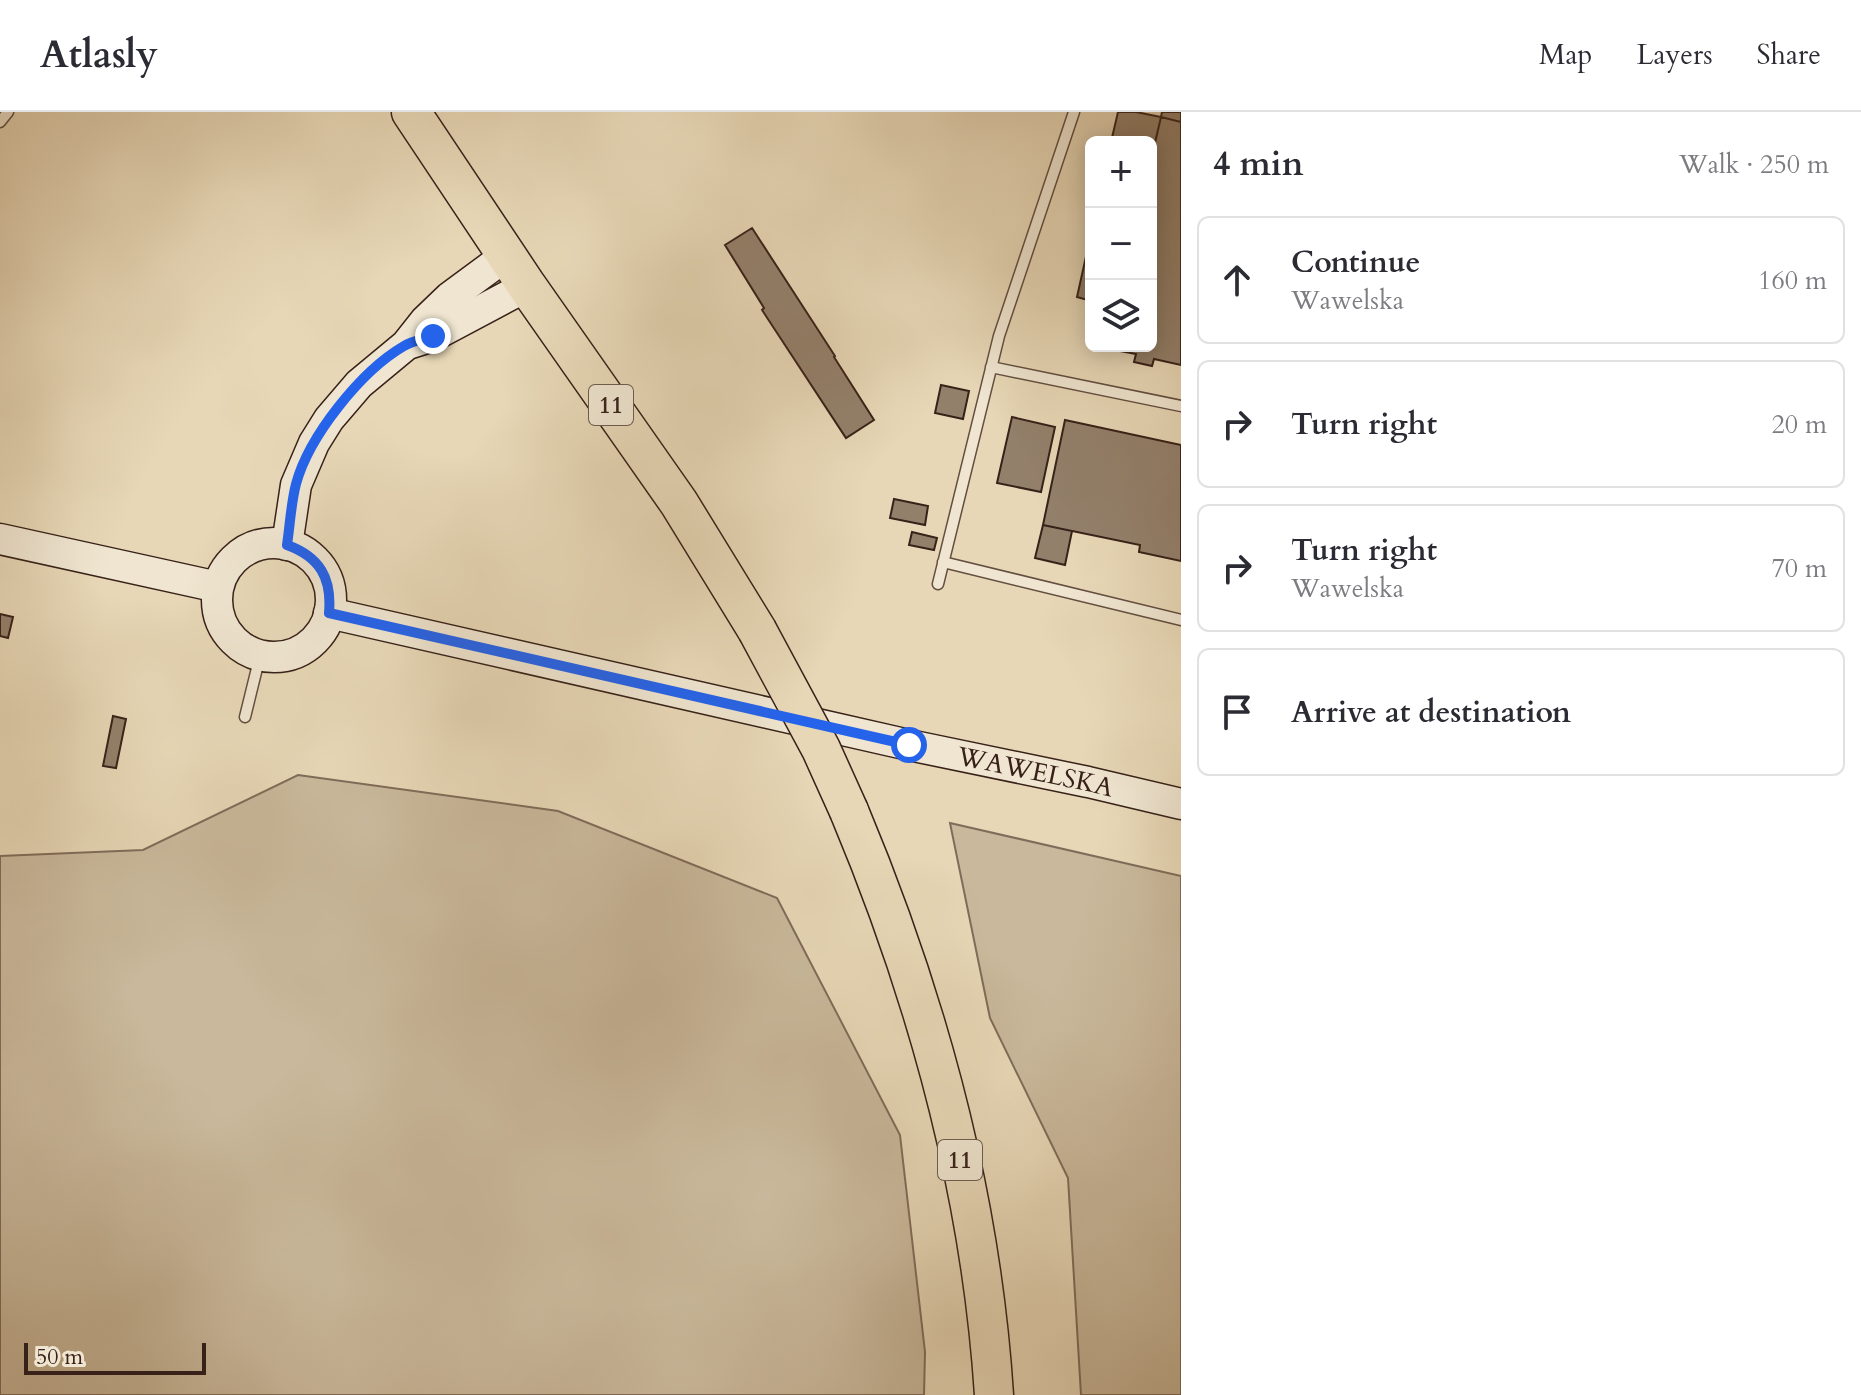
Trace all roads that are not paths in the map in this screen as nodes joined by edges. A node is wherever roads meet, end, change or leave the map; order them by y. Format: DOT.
graph roads {
  1 [pos="8,112"];
  2 [pos="411,112"];
  3 [pos="1074,112"];
  4 [pos="0,122"];
  5 [pos="517,270"];
  6 [pos="991,367"];
  7 [pos="1181,406"];
  8 [pos="0,539"];
  9 [pos="287,545"];
  10 [pos="943,562"];
  11 [pos="938,584"];
  12 [pos="218,587"];
  13 [pos="329,613"];
  14 [pos="1181,620"];
  15 [pos="260,656"];
  16 [pos="245,717"];
  17 [pos="1181,804"];
  18 [pos="994,1395"];
  1 -- 4 [label="lane"];
  2 -- 5 [label="highway, 11"];
  3 -- 6 [label="lane"];
  5 -- 9 [label="street"];
  5 -- 18 [label="highway, 11, bridge"];
  6 -- 7 [label="lane"];
  6 -- 10 [label="lane"];
  8 -- 12 [label="street"];
  9 -- 12 [label="street"];
  9 -- 13 [label="street"];
  10 -- 11 [label="lane"];
  10 -- 14 [label="lane"];
  12 -- 15 [label="street"];
  13 -- 15 [label="street"];
  13 -- 17 [label="street, WAWELSKA"];
  15 -- 16 [label="lane"];
}
